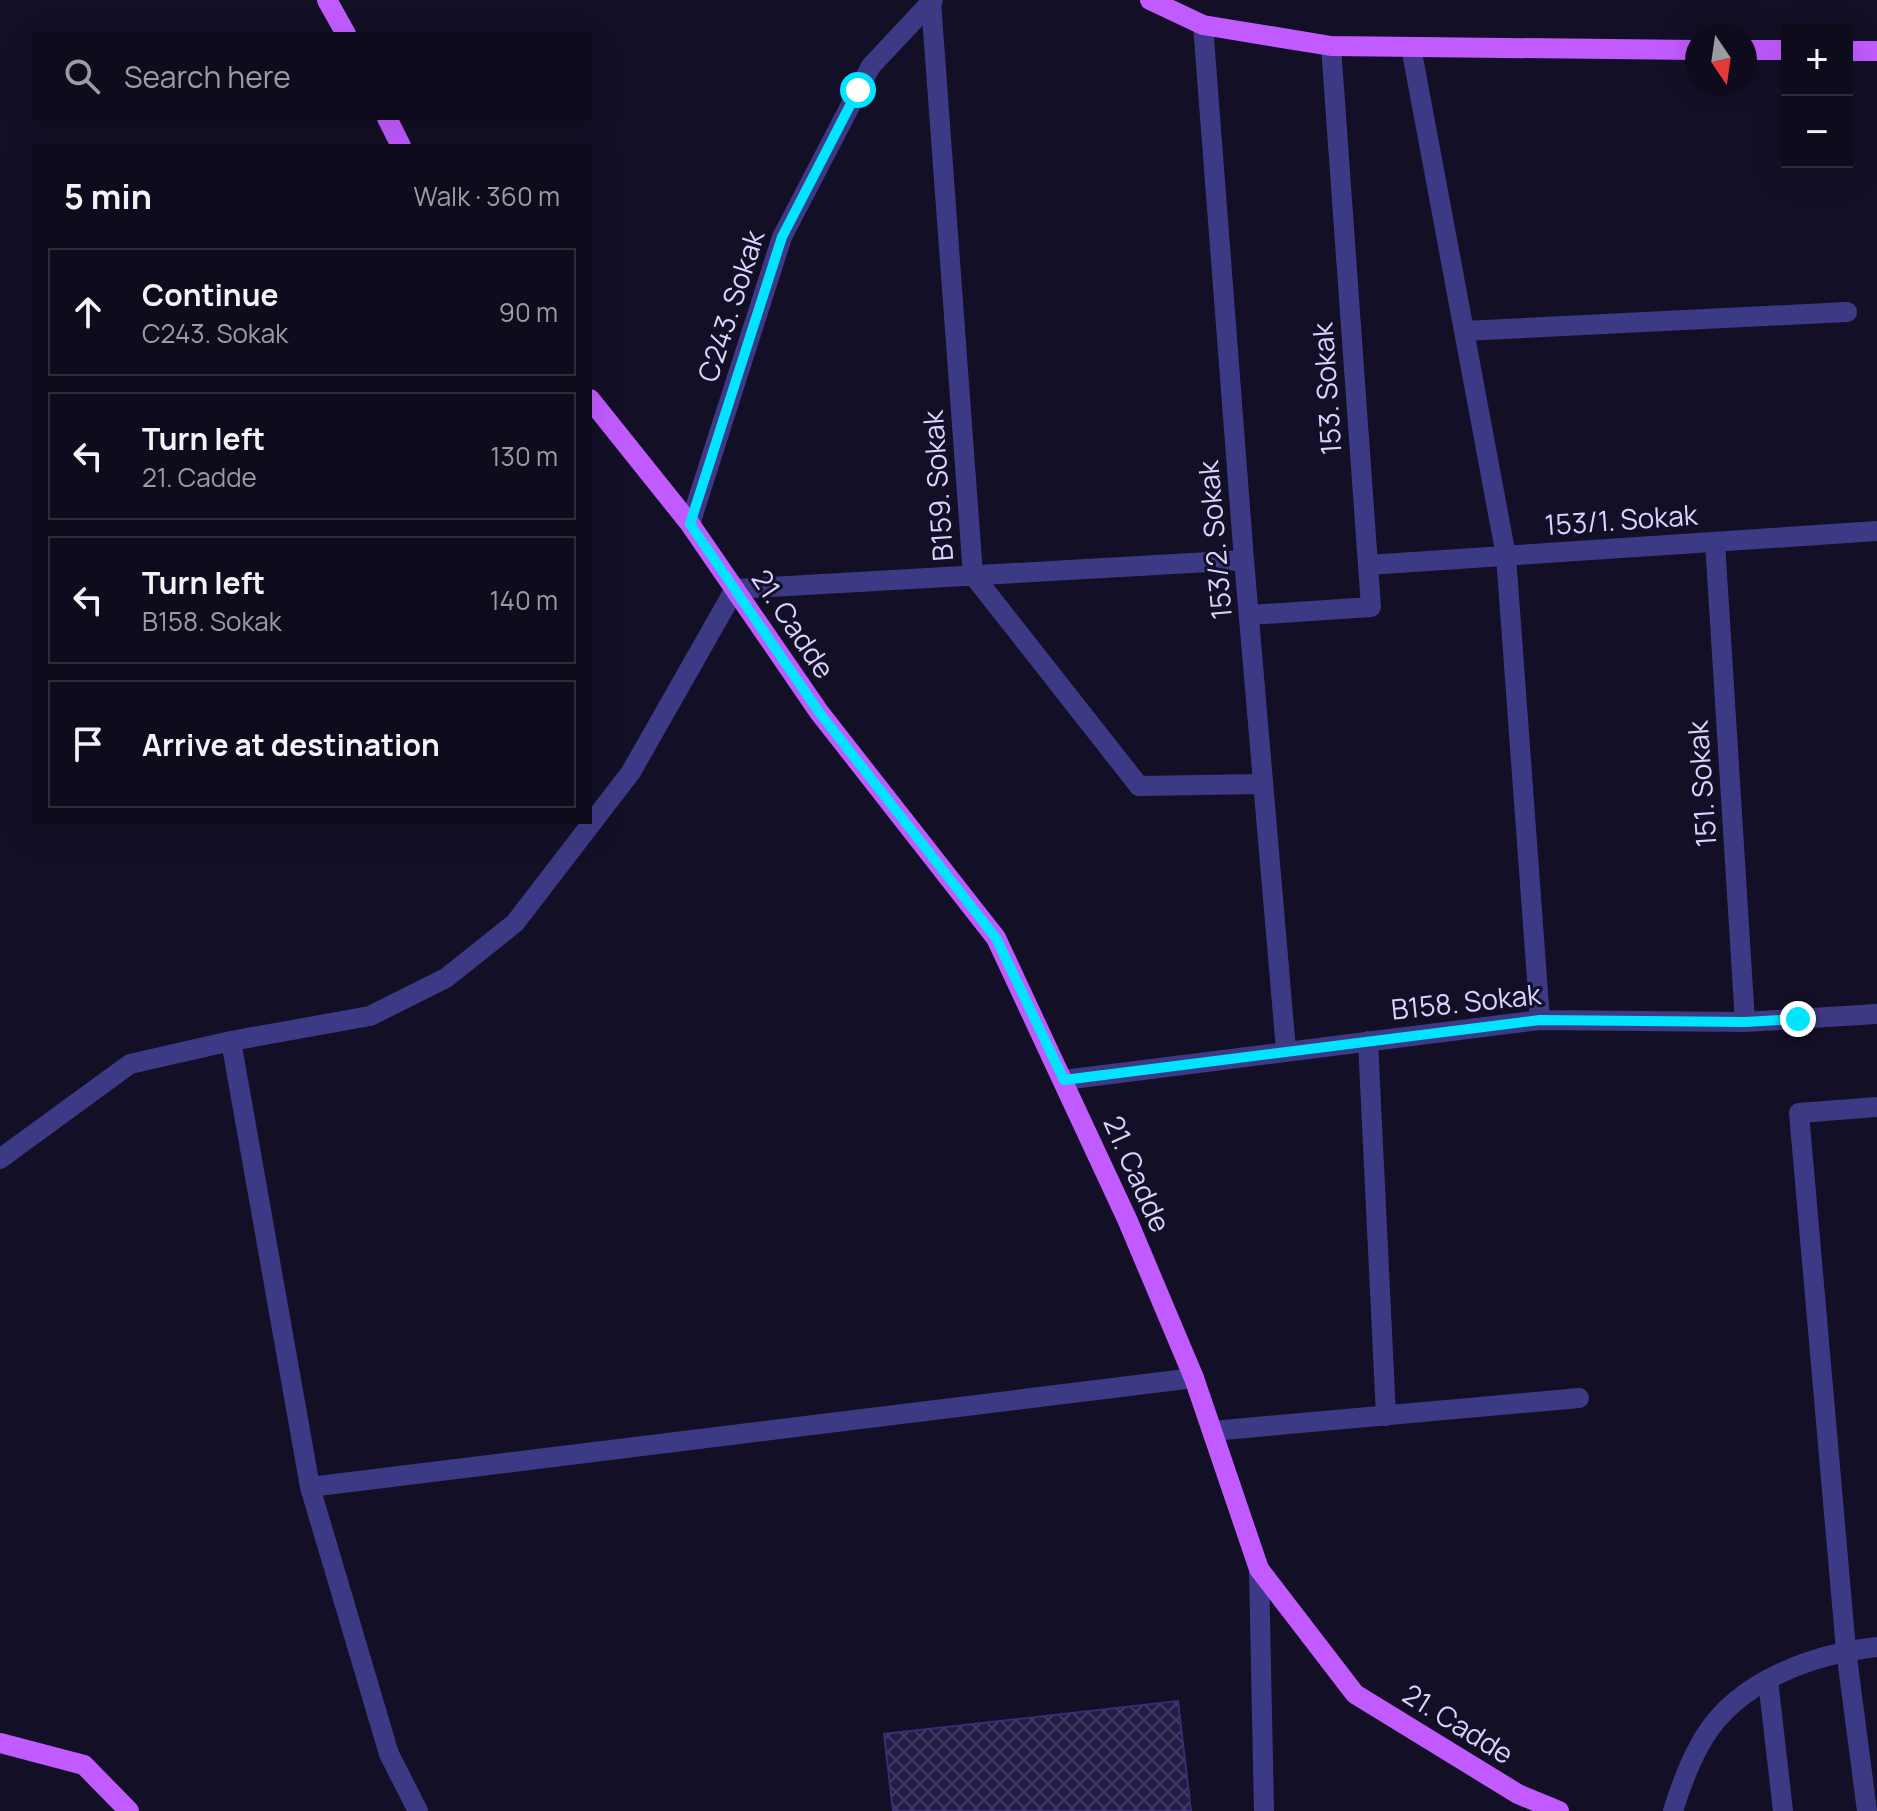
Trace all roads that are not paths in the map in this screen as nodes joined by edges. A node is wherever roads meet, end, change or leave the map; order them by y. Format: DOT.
graph roads {
  1 [pos="327,0"];
  2 [pos="1150,0"];
  3 [pos="932,1"];
  4 [pos="1203,25"];
  5 [pos="345,32"];
  6 [pos="1331,46"];
  7 [pos="1411,47"];
  8 [pos="1685,50"];
  9 [pos="1757,50"];
  10 [pos="1781,50"];
  11 [pos="1853,51"];
  12 [pos="1877,51"];
  13 [pos="388,120"];
  14 [pos="400,144"];
  15 [pos="1847,312"];
  16 [pos="1464,331"];
  17 [pos="592,402"];
  18 [pos="690,524"];
  19 [pos="1877,531"];
  20 [pos="1715,542"];
  21 [pos="1506,556"];
  22 [pos="1244,560"];
  23 [pos="1368,565"];
  24 [pos="973,575"];
  25 [pos="735,589"];
  26 [pos="1250,615"];
  27 [pos="1263,784"];
  28 [pos="592,823"];
  29 [pos="591,824"];
  30 [pos="1877,1014"];
  31 [pos="1540,1020"];
  32 [pos="1745,1022"];
  33 [pos="231,1041"];
  34 [pos="1368,1041"];
  35 [pos="1286,1050"];
  36 [pos="1064,1080"];
  37 [pos="1877,1107"];
  38 [pos="0,1159"];
  39 [pos="1194,1378"];
  40 [pos="1579,1398"];
  41 [pos="1386,1416"];
  42 [pos="1212,1431"];
  43 [pos="310,1487"];
  44 [pos="1259,1569"];
  45 [pos="1877,1647"];
  46 [pos="1846,1650"];
  47 [pos="1768,1680"];
  48 [pos="0,1743"];
  49 [pos="129,1811"];
  50 [pos="418,1811"];
  51 [pos="1264,1811"];
  52 [pos="1559,1811"];
  53 [pos="1673,1811"];
  54 [pos="1783,1811"];
  55 [pos="1867,1811"];
  1 -- 5 [label="main road"];
  2 -- 4 [label="main road"];
  3 -- 18 [label="street, C243. Sokak"];
  3 -- 24 [label="street, B159. Sokak"];
  4 -- 6 [label="main road"];
  4 -- 22 [label="street, 153/2. Sokak"];
  6 -- 7 [label="main road"];
  6 -- 23 [label="street, 153. Sokak"];
  7 -- 8 [label="main road"];
  7 -- 16 [label="street"];
  9 -- 10 [label="main road"];
  11 -- 12 [label="main road"];
  13 -- 14 [label="main road"];
  15 -- 16 [label="street"];
  16 -- 21 [label="street"];
  17 -- 18 [label="main road, 21. Cadde"];
  18 -- 25 [label="main road, 21. Cadde"];
  19 -- 20 [label="street, 153/1. Sokak"];
  20 -- 21 [label="street, 153/1. Sokak"];
  20 -- 32 [label="street, 151. Sokak"];
  21 -- 23 [label="street, 153/1. Sokak"];
  21 -- 31 [label="street"];
  22 -- 24 [label="street"];
  22 -- 26 [label="street, 153/2. Sokak"];
  23 -- 26 [label="street, 153. Sokak"];
  24 -- 25 [label="street"];
  24 -- 27 [label="street, B159. Sokak"];
  25 -- 28 [label="street"];
  25 -- 36 [label="main road, 21. Cadde"];
  26 -- 27 [label="street, 153/2. Sokak"];
  27 -- 35 [label="street, 153/2. Sokak"];
  29 -- 33 [label="street"];
  30 -- 32 [label="street, B158. Sokak"];
  31 -- 32 [label="street, B158. Sokak"];
  31 -- 34 [label="street, B158. Sokak"];
  33 -- 38 [label="street"];
  33 -- 43 [label="street"];
  34 -- 35 [label="street, B158. Sokak"];
  34 -- 41 [label="street"];
  35 -- 36 [label="street, B158. Sokak"];
  36 -- 39 [label="main road, 21. Cadde"];
  37 -- 46 [label="street"];
  39 -- 42 [label="main road, 21. Cadde"];
  39 -- 43 [label="street"];
  40 -- 41 [label="street"];
  41 -- 42 [label="street"];
  42 -- 44 [label="main road, 21. Cadde"];
  43 -- 50 [label="street"];
  44 -- 51 [label="street"];
  44 -- 52 [label="main road, 21. Cadde"];
  45 -- 46 [label="street"];
  46 -- 47 [label="street"];
  46 -- 55 [label="street"];
  47 -- 53 [label="street"];
  47 -- 54 [label="street"];
  48 -- 49 [label="main road"];
}
